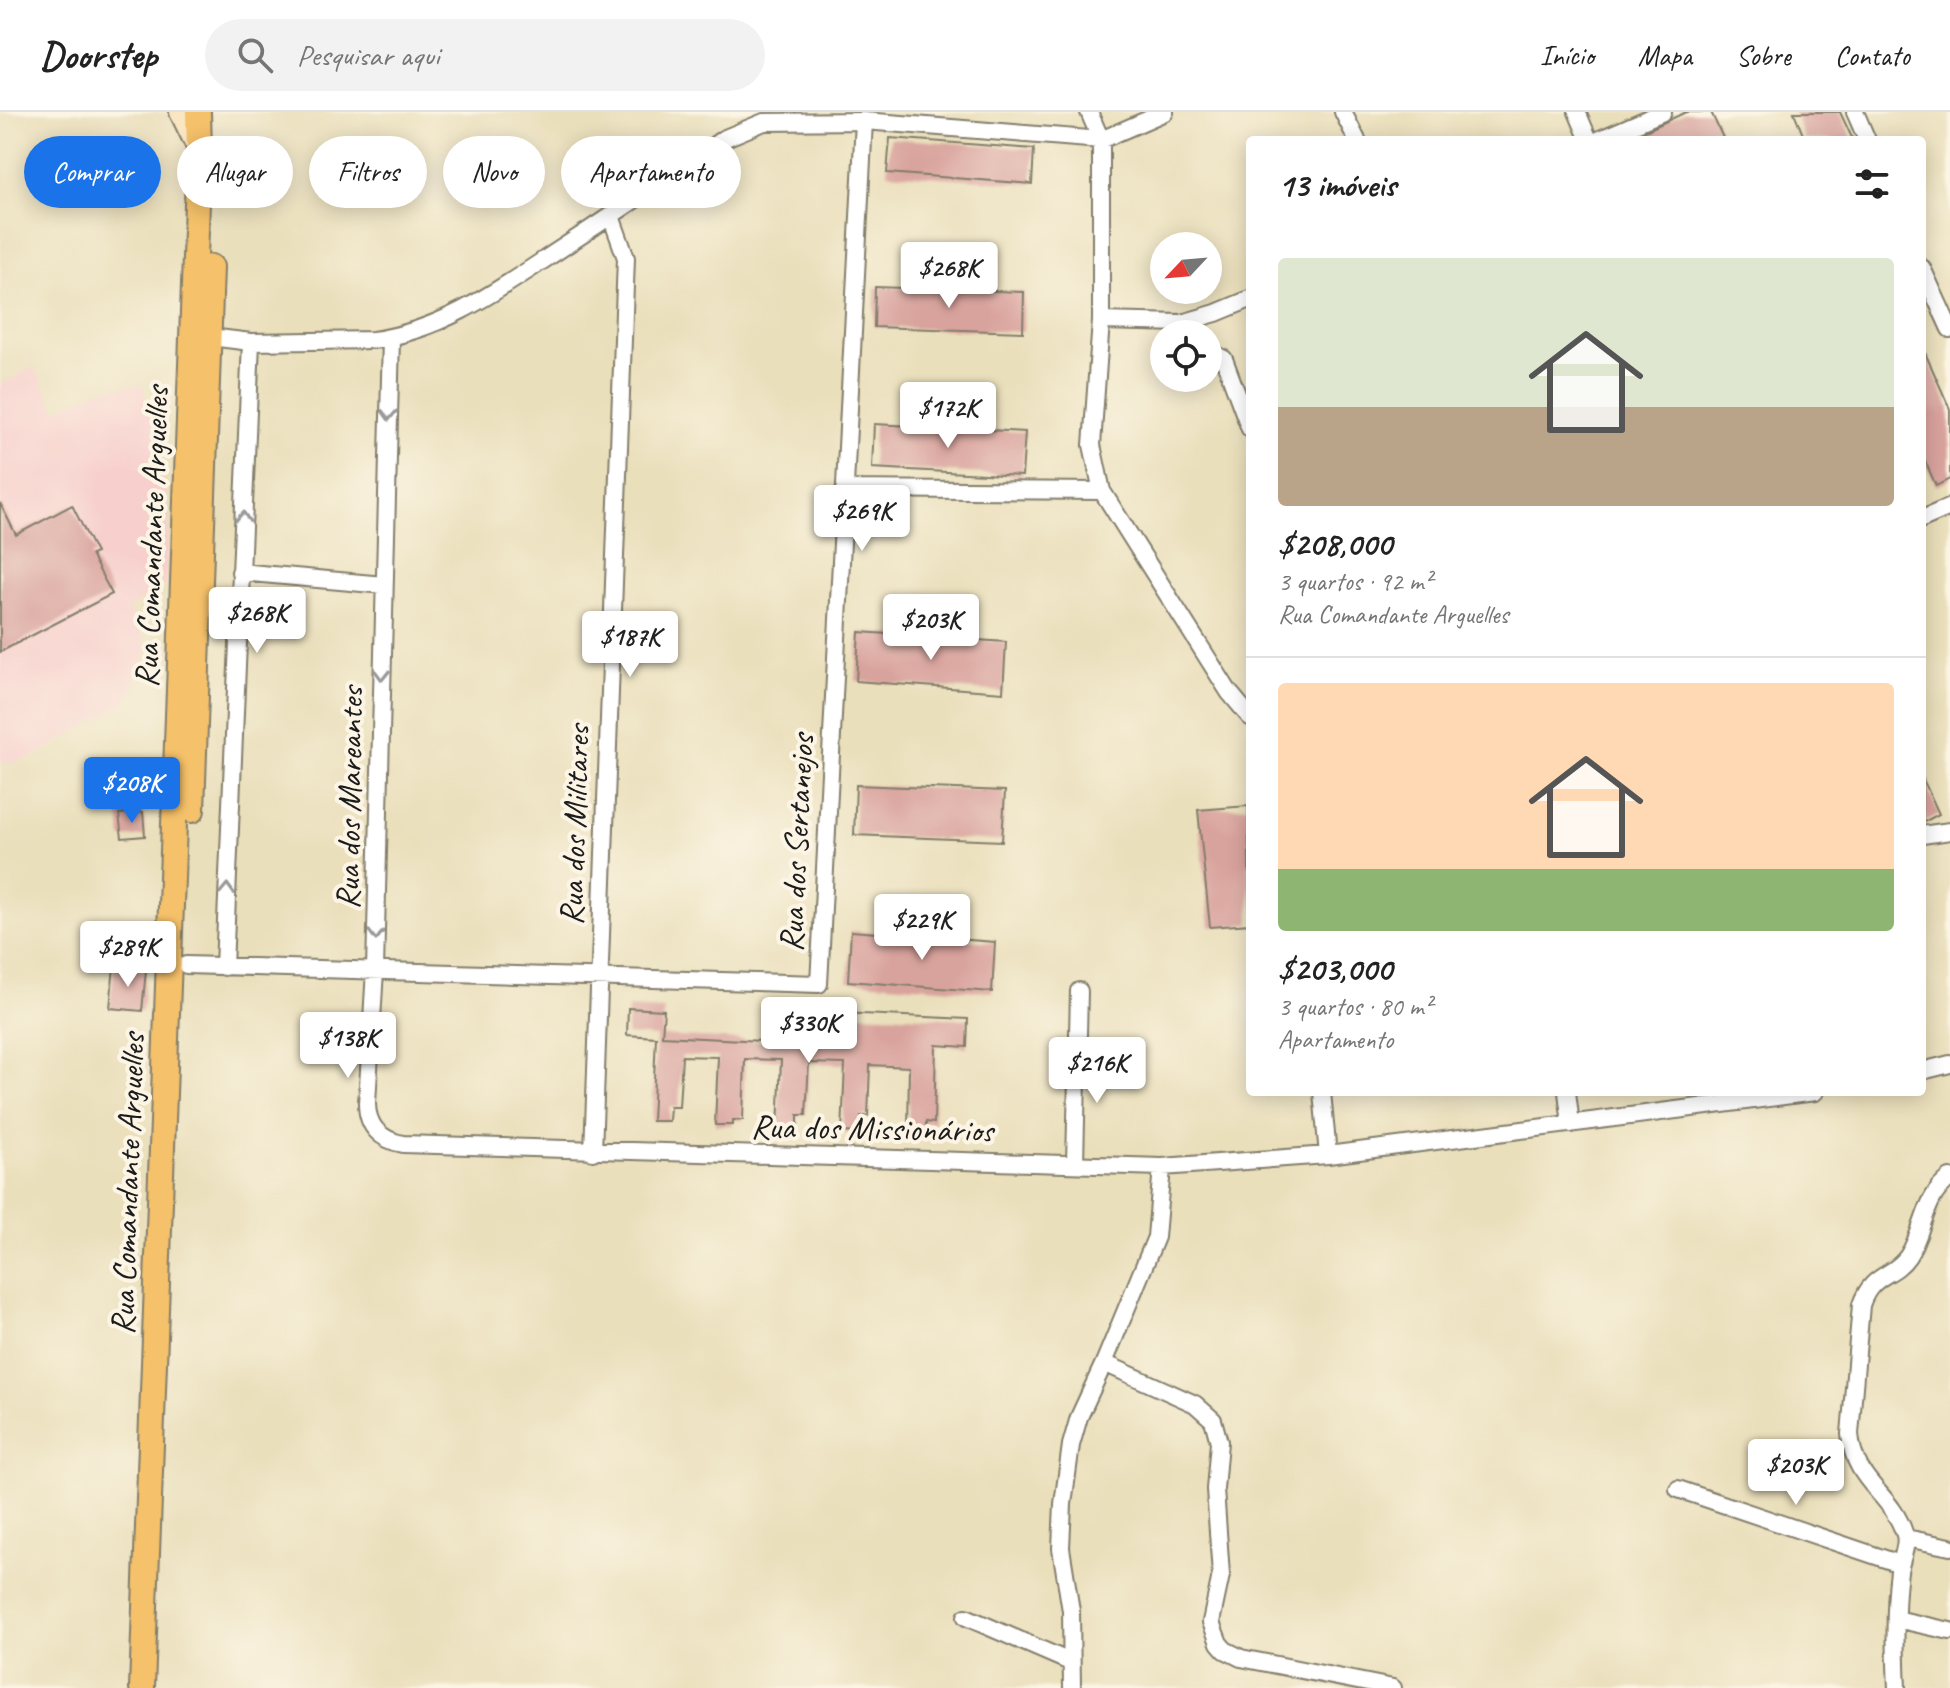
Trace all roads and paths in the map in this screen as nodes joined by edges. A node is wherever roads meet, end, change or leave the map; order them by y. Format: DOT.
graph roads {
  1 [pos="181,112"];
  2 [pos="198,112"];
  3 [pos="214,112"];
  4 [pos="1089,112"];
  5 [pos="1165,112"];
  6 [pos="1343,112"];
  7 [pos="1577,112"];
  8 [pos="1663,112"];
  9 [pos="1855,112"];
  10 [pos="864,121"];
  11 [pos="193,136"];
  12 [pos="199,136"];
  13 [pos="1355,136"];
  14 [pos="1587,136"];
  15 [pos="1607,136"];
  16 [pos="1865,136"];
  17 [pos="1101,140"];
  18 [pos="197,208"];
  19 [pos="611,216"];
  20 [pos="1926,277"];
  21 [pos="1246,301"];
  22 [pos="1205,320"];
  23 [pos="1101,321"];
  24 [pos="1150,326"];
  25 [pos="1950,329"];
  26 [pos="210,337"];
  27 [pos="391,338"];
  28 [pos="251,342"];
  29 [pos="1222,358"];
  30 [pos="1246,418"];
  31 [pos="845,489"];
  32 [pos="1102,491"];
  33 [pos="1950,507"];
  34 [pos="1926,517"];
  35 [pos="240,572"];
  36 [pos="384,585"];
  37 [pos="1246,712"];
  38 [pos="1950,831"];
  39 [pos="1926,834"];
  40 [pos="186,965"];
  41 [pos="224,967"];
  42 [pos="375,970"];
  43 [pos="598,977"];
  44 [pos="1079,991"];
  45 [pos="1950,1064"];
  46 [pos="1926,1070"];
  47 [pos="1322,1096"];
  48 [pos="1568,1096"];
  49 [pos="1784,1096"];
  50 [pos="1571,1124"];
  51 [pos="403,1144"];
  52 [pos="593,1152"];
  53 [pos="1328,1155"];
  54 [pos="1075,1163"];
  55 [pos="1162,1167"];
  56 [pos="1950,1178"];
  57 [pos="1104,1363"];
  58 [pos="1678,1489"];
  59 [pos="1906,1538"];
  60 [pos="1950,1547"];
  61 [pos="1900,1564"];
  62 [pos="966,1617"];
  63 [pos="1896,1619"];
  64 [pos="1950,1631"];
  65 [pos="1070,1662"];
  66 [pos="142,1688"];
  67 [pos="157,1688"];
  68 [pos="1072,1688"];
  69 [pos="1393,1688"];
  70 [pos="1897,1688"];
  1 -- 11 [label="main road, Rua Comandante Arguelles"];
  2 -- 12 [label="main road"];
  3 -- 26 [label="main road, Rua Comandante Arguelles"];
  4 -- 17 [label="street"];
  5 -- 17 [label="street"];
  6 -- 13 [label="street"];
  7 -- 14 [label="street"];
  8 -- 15 [label="street"];
  9 -- 16 [label="street"];
  10 -- 17 [label="street"];
  10 -- 19 [label="street"];
  10 -- 31 [label="street, Rua dos Sertanejos"];
  17 -- 23 [label="street"];
  18 -- 66 [label="main road, Rua Comandante Arguelles"];
  19 -- 27 [label="street"];
  19 -- 43 [label="street, Rua dos Militares"];
  20 -- 25 [label="street"];
  21 -- 22 [label="street"];
  23 -- 24 [label="street"];
  23 -- 32 [label="street"];
  26 -- 28 [label="street"];
  26 -- 40 [label="main road, Rua Comandante Arguelles"];
  27 -- 28 [label="street"];
  27 -- 36 [label="street, Rua dos Mareantes, one-way"];
  35 -- 28 [label="street, one-way"];
  29 -- 30 [label="street"];
  31 -- 32 [label="street"];
  31 -- 43 [label="street, Rua dos Sertanejos"];
  32 -- 37 [label="street"];
  33 -- 34 [label="street"];
  35 -- 36 [label="street"];
  41 -- 35 [label="street, one-way"];
  36 -- 42 [label="street, Rua dos Mareantes, one-way"];
  38 -- 39 [label="street"];
  40 -- 41 [label="street, Rua dos Sertanejos"];
  40 -- 67 [label="main road, Rua Comandante Arguelles"];
  41 -- 42 [label="street, Rua dos Sertanejos"];
  42 -- 43 [label="street, Rua dos Sertanejos"];
  42 -- 51 [label="street, Rua dos Mareantes"];
  43 -- 52 [label="street, Rua dos Militares"];
  44 -- 54 [label="street"];
  45 -- 46 [label="street"];
  47 -- 53 [label="street"];
  48 -- 50 [label="street"];
  49 -- 50 [label="street, Rua dos Missionários"];
  50 -- 53 [label="street, Rua dos Missionários"];
  51 -- 52 [label="street, Rua dos Missionários"];
  52 -- 54 [label="street, Rua dos Missionários"];
  53 -- 55 [label="street, Rua dos Missionários"];
  54 -- 55 [label="street, Rua dos Missionários"];
  55 -- 57 [label="street"];
  56 -- 59 [label="street"];
  57 -- 65 [label="street"];
  57 -- 69 [label="street"];
  58 -- 61 [label="street"];
  59 -- 60 [label="street"];
  59 -- 61 [label="street"];
  61 -- 63 [label="street"];
  62 -- 65 [label="street"];
  63 -- 64 [label="street"];
  63 -- 70 [label="street"];
  65 -- 68 [label="street"];
}
